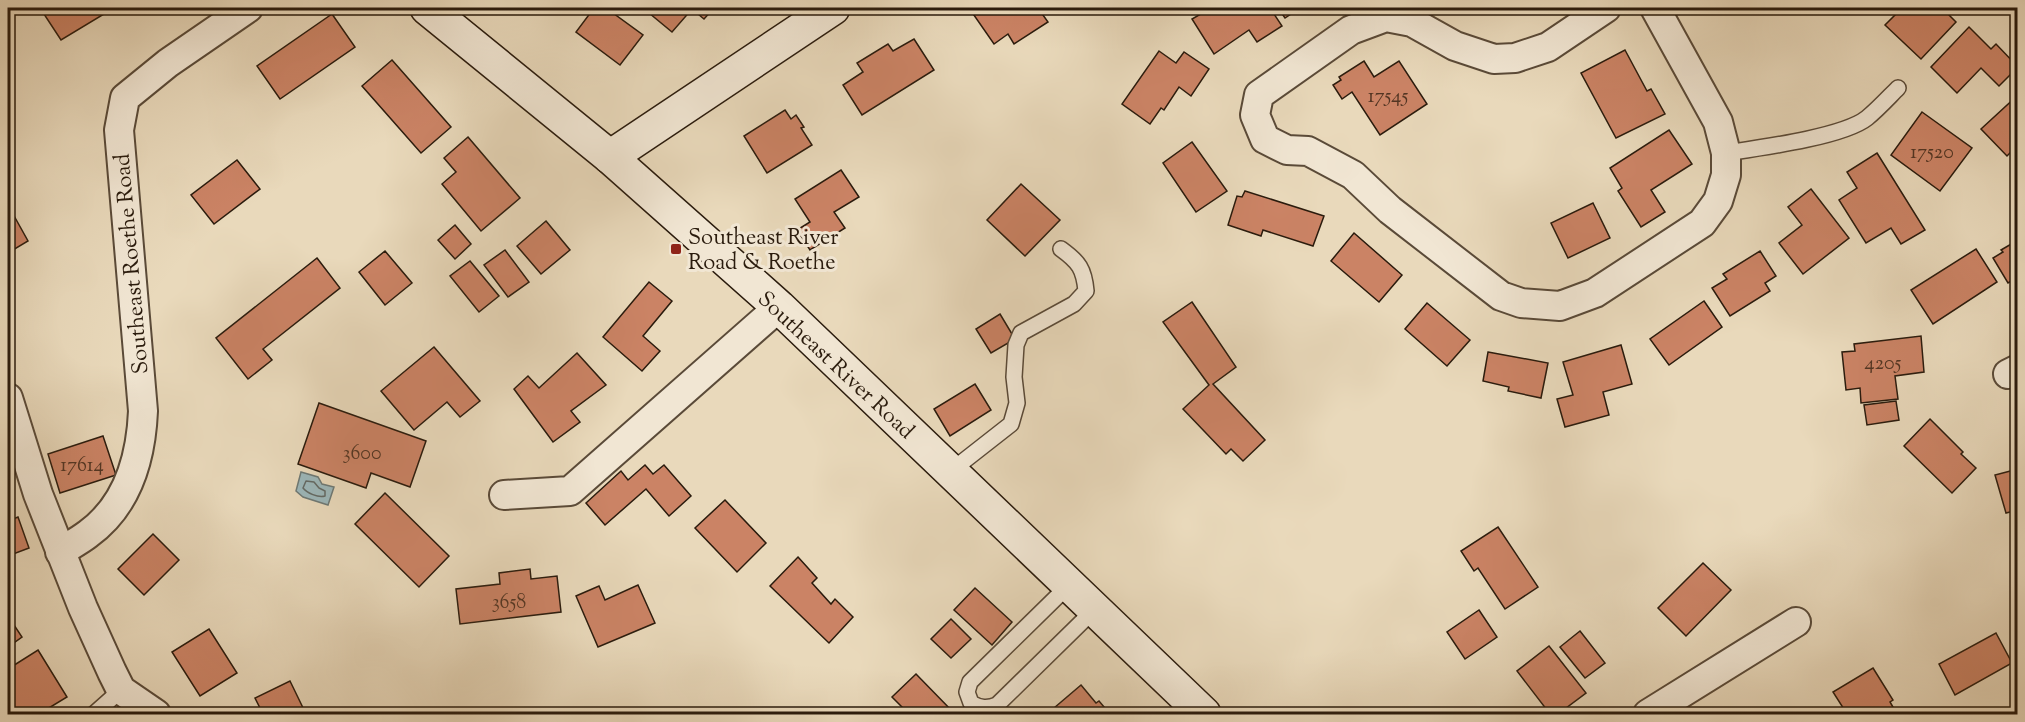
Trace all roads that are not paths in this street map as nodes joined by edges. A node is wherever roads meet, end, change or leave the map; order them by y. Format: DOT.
graph roads {
  1 [pos="248,8"];
  2 [pos="427,8"];
  3 [pos="833,8"];
  4 [pos="1606,8"];
  5 [pos="1655,8"];
  6 [pos="1898,88"];
  7 [pos="1726,153"];
  8 [pos="610,157"];
  9 [pos="1061,249"];
  10 [pos="778,307"];
  11 [pos="8,398"];
  12 [pos="951,471"];
  13 [pos="504,495"];
  14 [pos="60,552"];
  15 [pos="1070,584"];
  16 [pos="1095,609"];
  17 [pos="1796,622"];
  18 [pos="121,690"];
  19 [pos="94,714"];
  20 [pos="156,714"];
  21 [pos="1204,714"];
  22 [pos="1648,714"];
  1 -- 14 [label="street, Southeast Roethe Road"];
  2 -- 8 [label="street, Southeast River Road"];
  3 -- 8 [label="street"];
  4 -- 7 [label="street"];
  5 -- 7 [label="street"];
  6 -- 7 [label="lane"];
  8 -- 10 [label="street, Southeast River Road"];
  9 -- 12 [label="lane"];
  10 -- 12 [label="street, Southeast River Road"];
  10 -- 13 [label="street"];
  11 -- 14 [label="street"];
  12 -- 15 [label="street, Southeast River Road"];
  14 -- 18 [label="street"];
  15 -- 16 [label="street, Southeast River Road"];
  15 -- 16 [label="lane"];
  16 -- 21 [label="street, Southeast River Road"];
  17 -- 22 [label="street"];
  18 -- 19 [label="lane"];
  18 -- 20 [label="street"];
}
